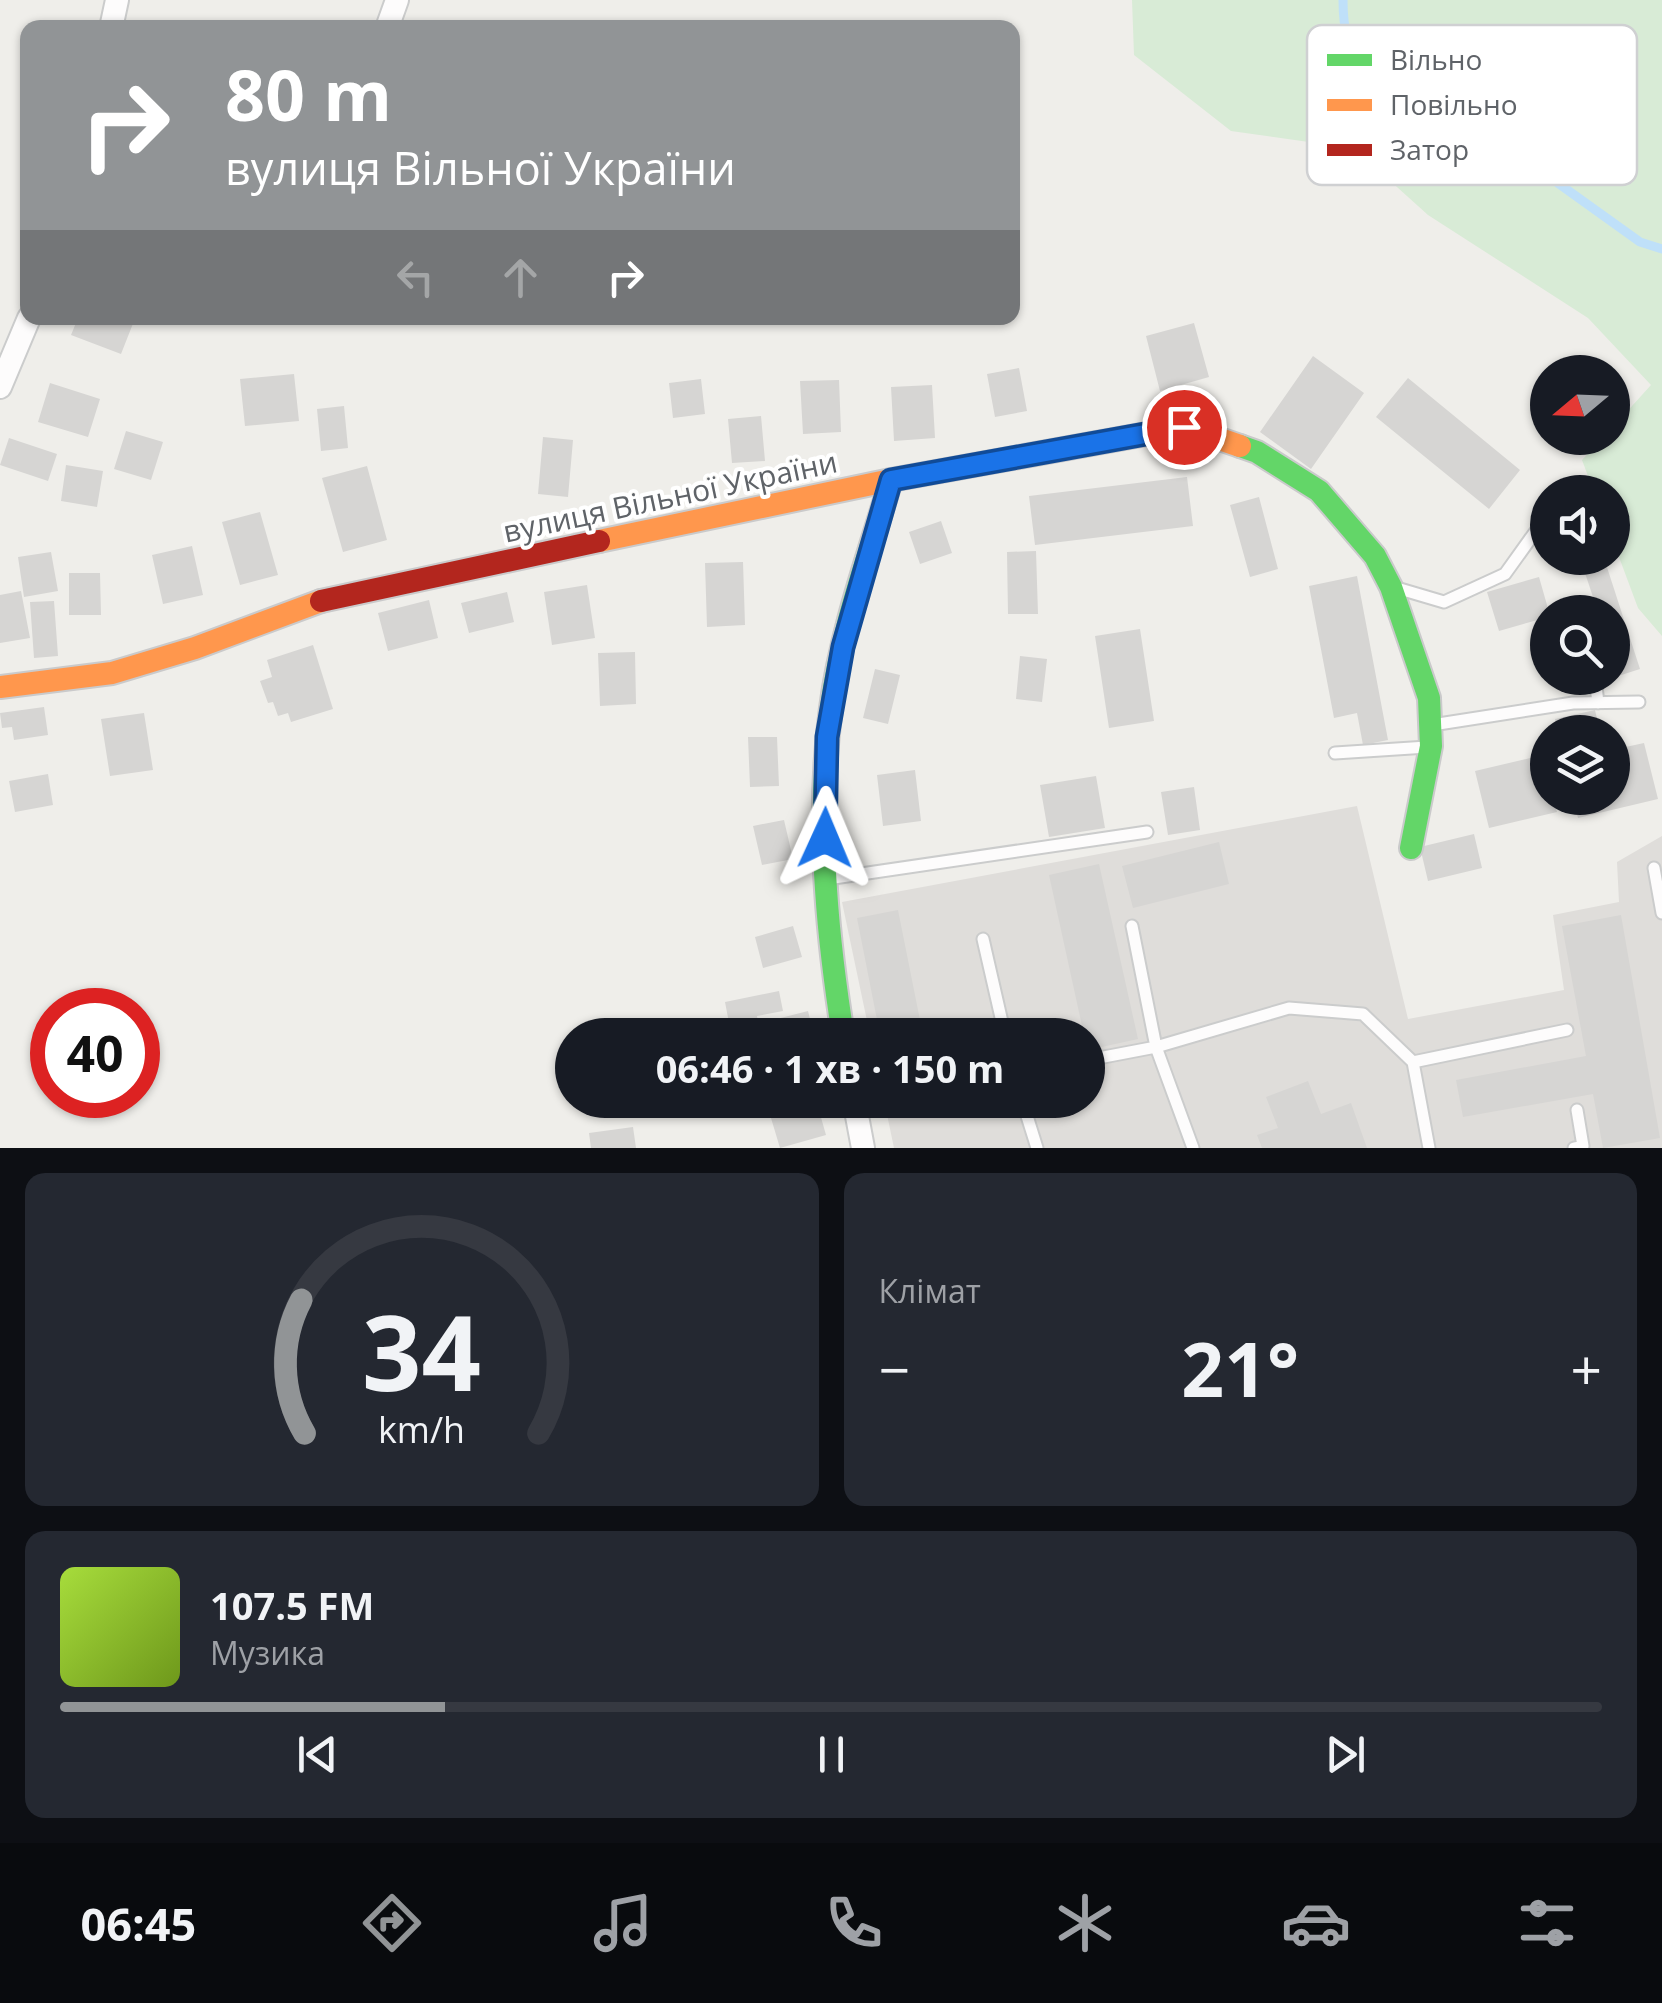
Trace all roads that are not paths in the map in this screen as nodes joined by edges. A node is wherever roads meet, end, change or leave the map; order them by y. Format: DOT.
graph roads {
  1 [pos="26,325"];
  2 [pos="0,387"];
  3 [pos="891,480"];
  4 [pos="1530,539"];
  5 [pos="1390,587"];
  6 [pos="0,687"];
  7 [pos="1597,695"];
  8 [pos="1639,702"];
  9 [pos="1598,703"];
  10 [pos="1432,735"];
  11 [pos="1336,753"];
  12 [pos="1148,832"];
  13 [pos="1411,848"];
  14 [pos="1654,868"];
  15 [pos="827,879"];
  16 [pos="1662,913"];
  17 [pos="1132,926"];
  18 [pos="983,939"];
  19 [pos="840,1018"];
  20 [pos="1001,1018"];
  21 [pos="1566,1030"];
  22 [pos="1156,1046"];
  23 [pos="1105,1056"];
  24 [pos="1413,1062"];
  25 [pos="1577,1110"];
  26 [pos="857,1118"];
  27 [pos="1028,1118"];
  28 [pos="863,1148"];
  29 [pos="1038,1148"];
  30 [pos="1192,1148"];
  31 [pos="1429,1148"];
  32 [pos="1574,1148"];
  1 -- 2 [label="street"];
  3 -- 5 [label="street, вулиця Вільної України"];
  3 -- 6 [label="street, вулиця Вільної України"];
  3 -- 15 [label="street"];
  4 -- 5 [label="lane"];
  5 -- 10 [label="street, вулиця Вільної України"];
  7 -- 9 [label="lane"];
  8 -- 9 [label="lane"];
  9 -- 10 [label="lane"];
  10 -- 11 [label="lane"];
  10 -- 13 [label="street, вулиця Вільної України"];
  12 -- 15 [label="lane"];
  14 -- 16 [label="lane"];
  15 -- 19 [label="street"];
  17 -- 22 [label="lane"];
  18 -- 20 [label="lane"];
  21 -- 24 [label="lane"];
  22 -- 23 [label="lane"];
  22 -- 24 [label="lane"];
  22 -- 30 [label="lane"];
  24 -- 31 [label="lane"];
  25 -- 32 [label="lane"];
  26 -- 28 [label="street"];
  27 -- 29 [label="lane"];
}
